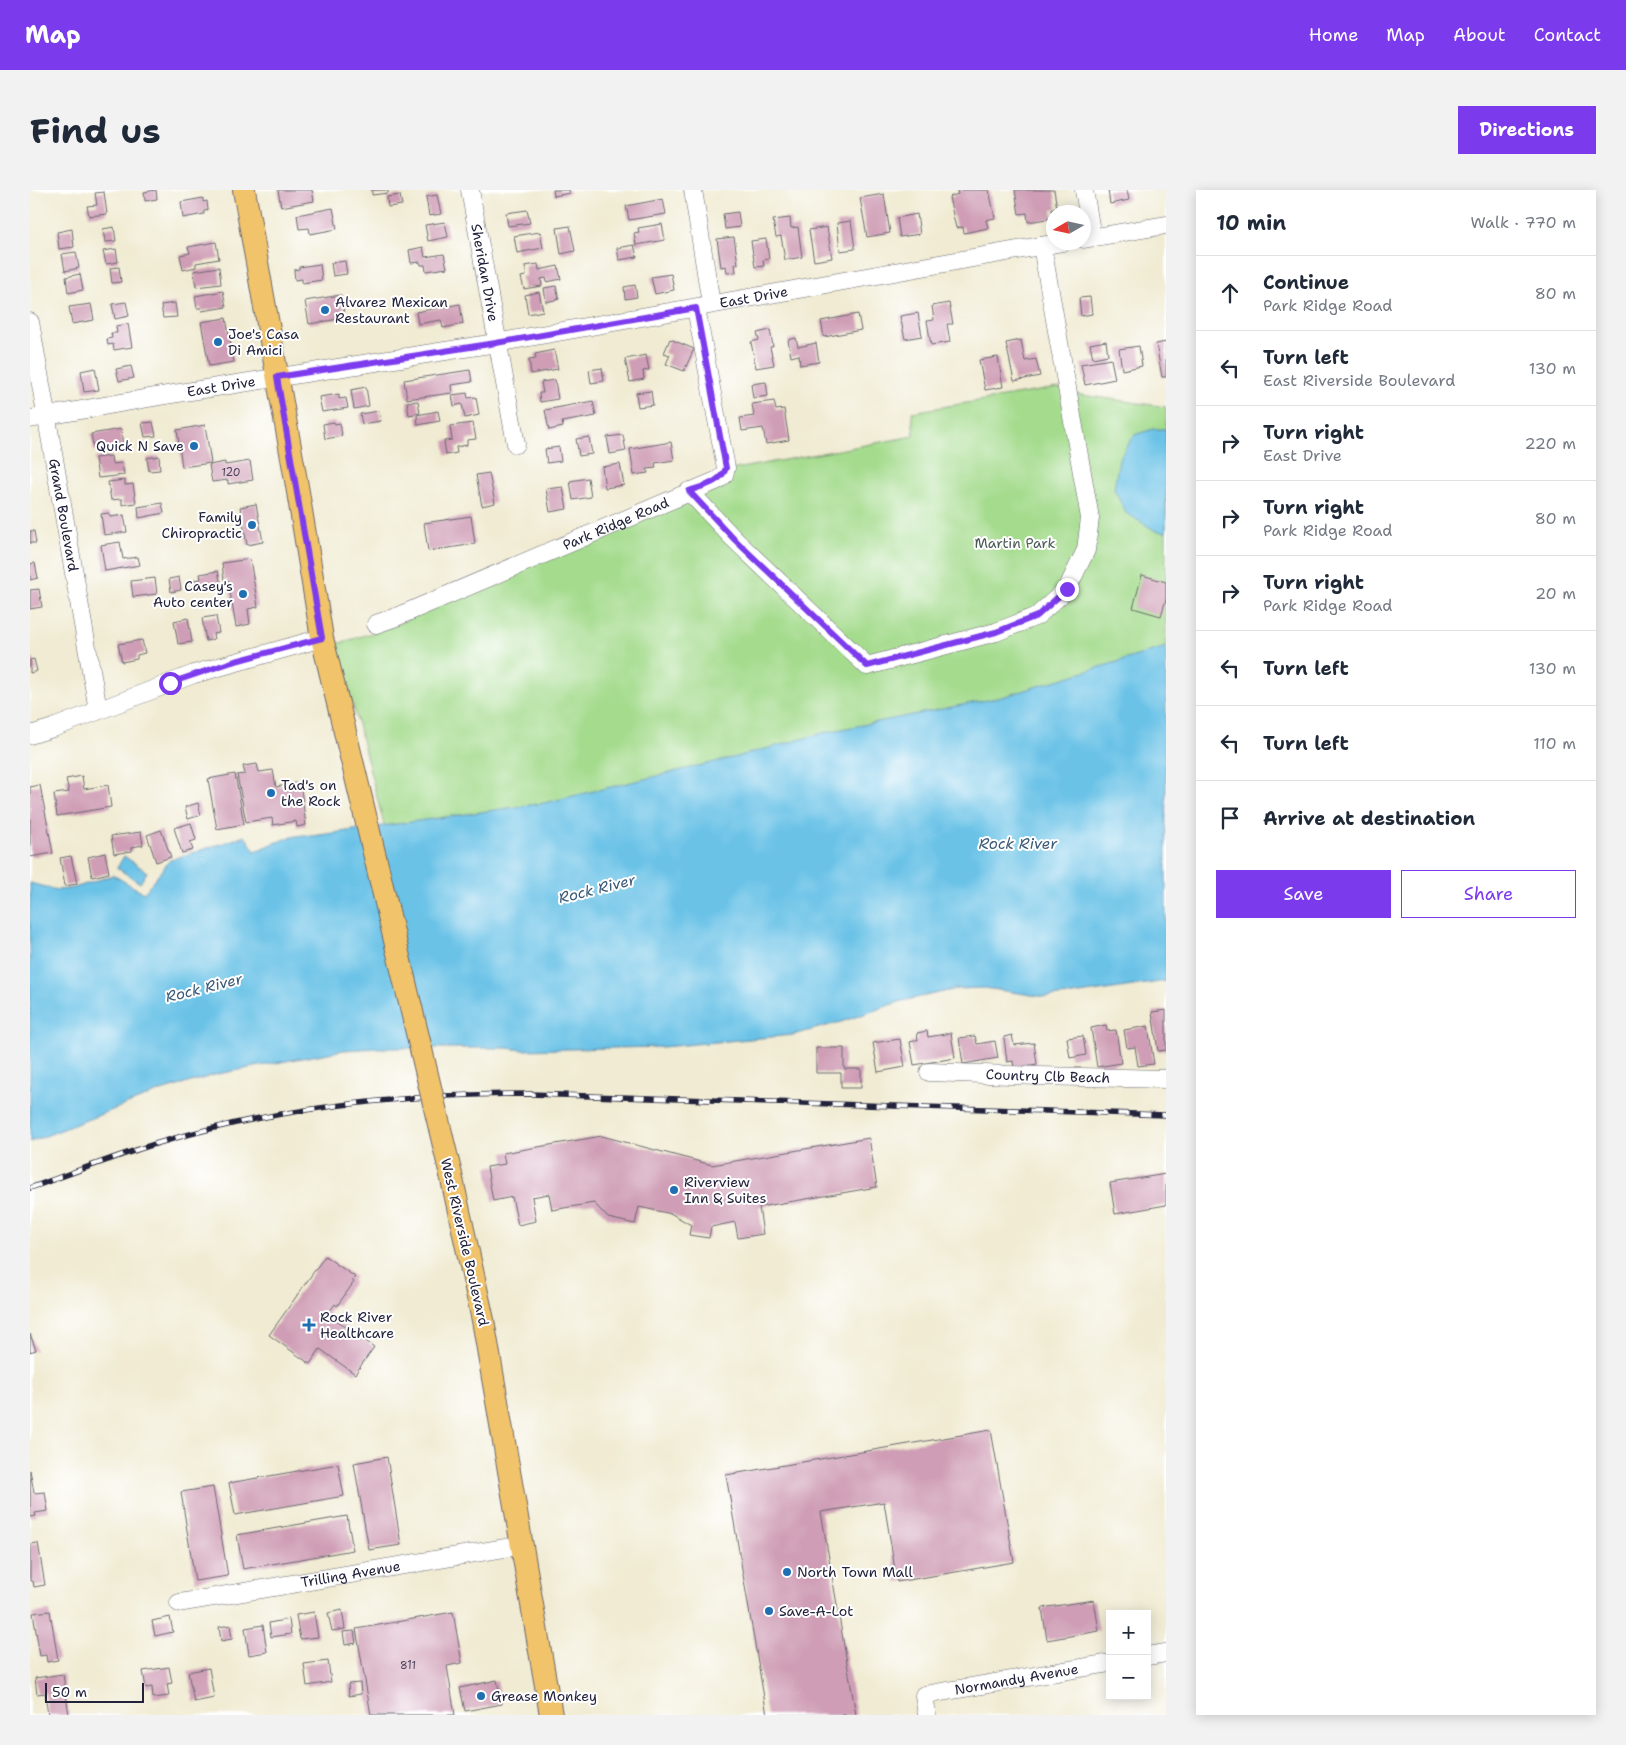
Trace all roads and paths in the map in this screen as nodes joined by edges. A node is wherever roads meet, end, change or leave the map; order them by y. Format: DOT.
graph roads {
  1 [pos="244,190"];
  2 [pos="470,190"];
  3 [pos="693,190"];
  4 [pos="1084,190"];
  5 [pos="1085,205"];
  6 [pos="1166,225"];
  7 [pos="1091,238"];
  8 [pos="1046,245"];
  9 [pos="1042,246"];
  10 [pos="704,306"];
  11 [pos="30,322"];
  12 [pos="496,343"];
  13 [pos="277,377"];
  14 [pos="38,418"];
  15 [pos="516,444"];
  16 [pos="689,491"];
  17 [pos="376,624"];
  18 [pos="322,638"];
  19 [pos="98,710"];
  20 [pos="30,735"];
  21 [pos="929,1072"];
  22 [pos="1166,1079"];
  23 [pos="522,1545"];
  24 [pos="179,1603"];
  25 [pos="1166,1653"];
  26 [pos="1151,1655"];
  27 [pos="1106,1664"];
  28 [pos="551,1715"];
  29 [pos="927,1715"];
  1 -- 13 [label="main road, West Riverside Boulevard"];
  2 -- 12 [label="street, Sheridan Drive"];
  3 -- 10 [label="street, Park Ridge Road"];
  4 -- 5 [label="street"];
  6 -- 7 [label="street"];
  8 -- 9 [label="street, East Drive"];
  9 -- 10 [label="street, East Drive"];
  9 -- 16 [label="street"];
  10 -- 12 [label="street, East Drive"];
  10 -- 16 [label="street, Park Ridge Road"];
  11 -- 14 [label="street, Grand Boulevard"];
  12 -- 13 [label="street, East Drive"];
  12 -- 15 [label="street, Sheridan Drive"];
  13 -- 14 [label="street, East Drive"];
  13 -- 18 [label="main road, West Riverside Boulevard"];
  14 -- 19 [label="street, Grand Boulevard"];
  16 -- 17 [label="street, Park Ridge Road"];
  18 -- 19 [label="street"];
  18 -- 23 [label="main road, West Riverside Boulevard, bridge"];
  19 -- 20 [label="street"];
  21 -- 22 [label="street, Country Clb Beach"];
  23 -- 24 [label="street, Trilling Avenue"];
  23 -- 28 [label="main road, West Riverside Boulevard"];
  25 -- 26 [label="street"];
  27 -- 29 [label="street, Normandy Avenue"];
}
